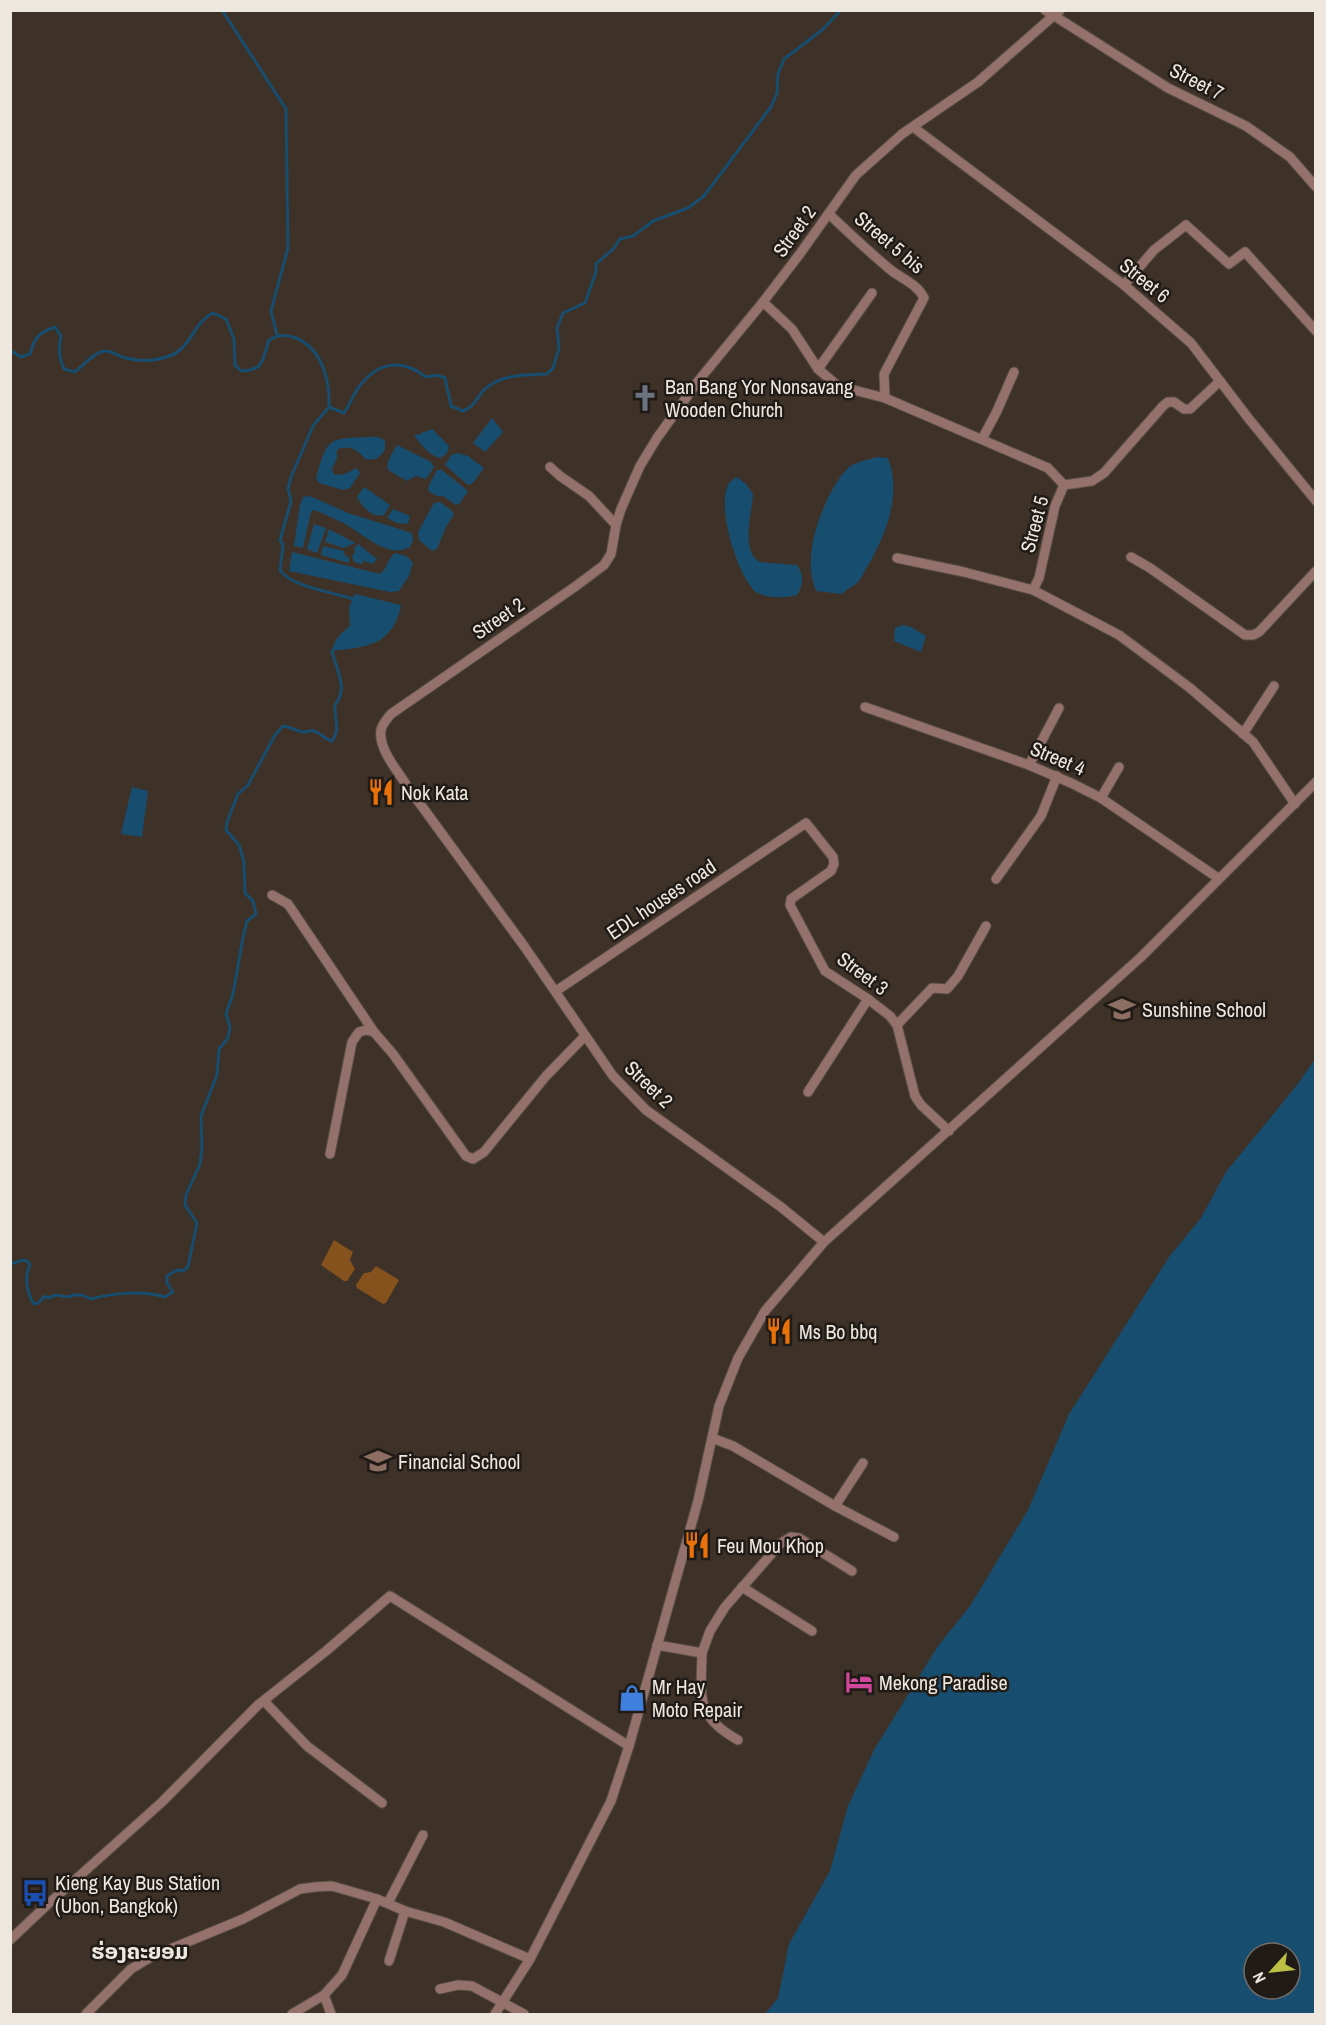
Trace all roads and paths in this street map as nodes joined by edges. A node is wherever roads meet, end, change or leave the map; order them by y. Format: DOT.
graph roads {
  1 [pos="1046,10"];
  2 [pos="1057,13"];
  3 [pos="913,127"];
  4 [pos="1316,187"];
  5 [pos="829,214"];
  6 [pos="1124,285"];
  7 [pos="872,293"];
  8 [pos="764,302"];
  9 [pos="1316,331"];
  10 [pos="818,369"];
  11 [pos="1014,372"];
  12 [pos="1220,381"];
  13 [pos="885,398"];
  14 [pos="982,439"];
  15 [pos="550,467"];
  16 [pos="1064,485"];
  17 [pos="1316,501"];
  18 [pos="616,525"];
  19 [pos="1131,557"];
  20 [pos="897,558"];
  21 [pos="1316,571"];
  22 [pos="1033,590"];
  23 [pos="1275,686"];
  24 [pos="865,707"];
  25 [pos="1059,708"];
  26 [pos="1243,734"];
  27 [pos="1029,765"];
  28 [pos="1119,767"];
  29 [pos="1057,776"];
  30 [pos="1316,782"];
  31 [pos="1101,798"];
  32 [pos="1295,804"];
  33 [pos="806,823"];
  34 [pos="1218,878"];
  35 [pos="996,879"];
  36 [pos="272,895"];
  37 [pos="986,926"];
  38 [pos="555,991"];
  39 [pos="868,999"];
  40 [pos="897,1025"];
  41 [pos="374,1032"];
  42 [pos="585,1036"];
  43 [pos="808,1092"];
  44 [pos="949,1131"];
  45 [pos="330,1154"];
  46 [pos="824,1242"];
  47 [pos="712,1438"];
  48 [pos="863,1463"];
  49 [pos="836,1506"];
  50 [pos="894,1537"];
  51 [pos="852,1571"];
  52 [pos="742,1587"];
  53 [pos="812,1630"];
  54 [pos="657,1646"];
  55 [pos="702,1653"];
  56 [pos="264,1701"];
  57 [pos="738,1740"];
  58 [pos="629,1746"];
  59 [pos="382,1803"];
  60 [pos="423,1835"];
  61 [pos="377,1899"];
  62 [pos="388,1903"];
  63 [pos="405,1911"];
  64 [pos="10,1940"];
  65 [pos="530,1959"];
  66 [pos="389,1961"];
  67 [pos="440,1989"];
  68 [pos="324,1995"];
  69 [pos="502,2004"];
  70 [pos="86,2014"];
  71 [pos="292,2014"];
  72 [pos="331,2014"];
  73 [pos="495,2014"];
  74 [pos="524,2014"];
  1 -- 2 [label="street, Street 7"];
  2 -- 3 [label="street, Street 2"];
  2 -- 4 [label="street, Street 7"];
  3 -- 5 [label="street, Street 2"];
  3 -- 6 [label="street, Street 6"];
  5 -- 8 [label="street, Street 2"];
  5 -- 13 [label="street, Street 5 bis"];
  6 -- 9 [label="street"];
  6 -- 12 [label="street, Street 6"];
  7 -- 10 [label="street"];
  8 -- 10 [label="street, Street 5"];
  8 -- 18 [label="street, Street 2"];
  10 -- 13 [label="street, Street 5"];
  11 -- 14 [label="street"];
  12 -- 16 [label="street"];
  12 -- 17 [label="street, Street 6"];
  13 -- 14 [label="street, Street 5"];
  14 -- 16 [label="street, Street 5"];
  15 -- 18 [label="street"];
  16 -- 22 [label="street, Street 5"];
  18 -- 38 [label="street, Street 2"];
  19 -- 21 [label="street"];
  20 -- 22 [label="street"];
  22 -- 26 [label="street"];
  23 -- 26 [label="street"];
  24 -- 27 [label="street, Street 4"];
  25 -- 27 [label="street"];
  26 -- 32 [label="street"];
  27 -- 29 [label="street, Street 4"];
  28 -- 31 [label="street"];
  29 -- 31 [label="street, Street 4"];
  29 -- 35 [label="street"];
  30 -- 32 [label="street"];
  31 -- 34 [label="street, Street 4"];
  32 -- 34 [label="street"];
  33 -- 38 [label="street, EDL houses road"];
  33 -- 39 [label="street, Street 3"];
  34 -- 44 [label="street"];
  36 -- 41 [label="street"];
  37 -- 40 [label="street"];
  38 -- 42 [label="street, Street 2"];
  39 -- 40 [label="street, Street 3"];
  39 -- 43 [label="street"];
  40 -- 44 [label="street"];
  41 -- 42 [label="street"];
  41 -- 45 [label="street"];
  42 -- 46 [label="street, Street 2"];
  44 -- 46 [label="street"];
  46 -- 47 [label="street"];
  47 -- 49 [label="street"];
  47 -- 54 [label="street"];
  48 -- 49 [label="street"];
  49 -- 50 [label="street"];
  51 -- 52 [label="street"];
  52 -- 53 [label="street"];
  52 -- 55 [label="street"];
  54 -- 55 [label="street"];
  54 -- 58 [label="street"];
  55 -- 57 [label="street"];
  56 -- 58 [label="street"];
  56 -- 59 [label="street"];
  56 -- 64 [label="street"];
  58 -- 65 [label="street"];
  60 -- 62 [label="street"];
  61 -- 62 [label="street"];
  61 -- 68 [label="street"];
  61 -- 70 [label="street"];
  62 -- 63 [label="street"];
  63 -- 65 [label="street"];
  63 -- 66 [label="street"];
  65 -- 69 [label="street"];
  67 -- 69 [label="street"];
  68 -- 71 [label="street"];
  68 -- 72 [label="street"];
  69 -- 73 [label="street"];
  69 -- 74 [label="street"];
}
